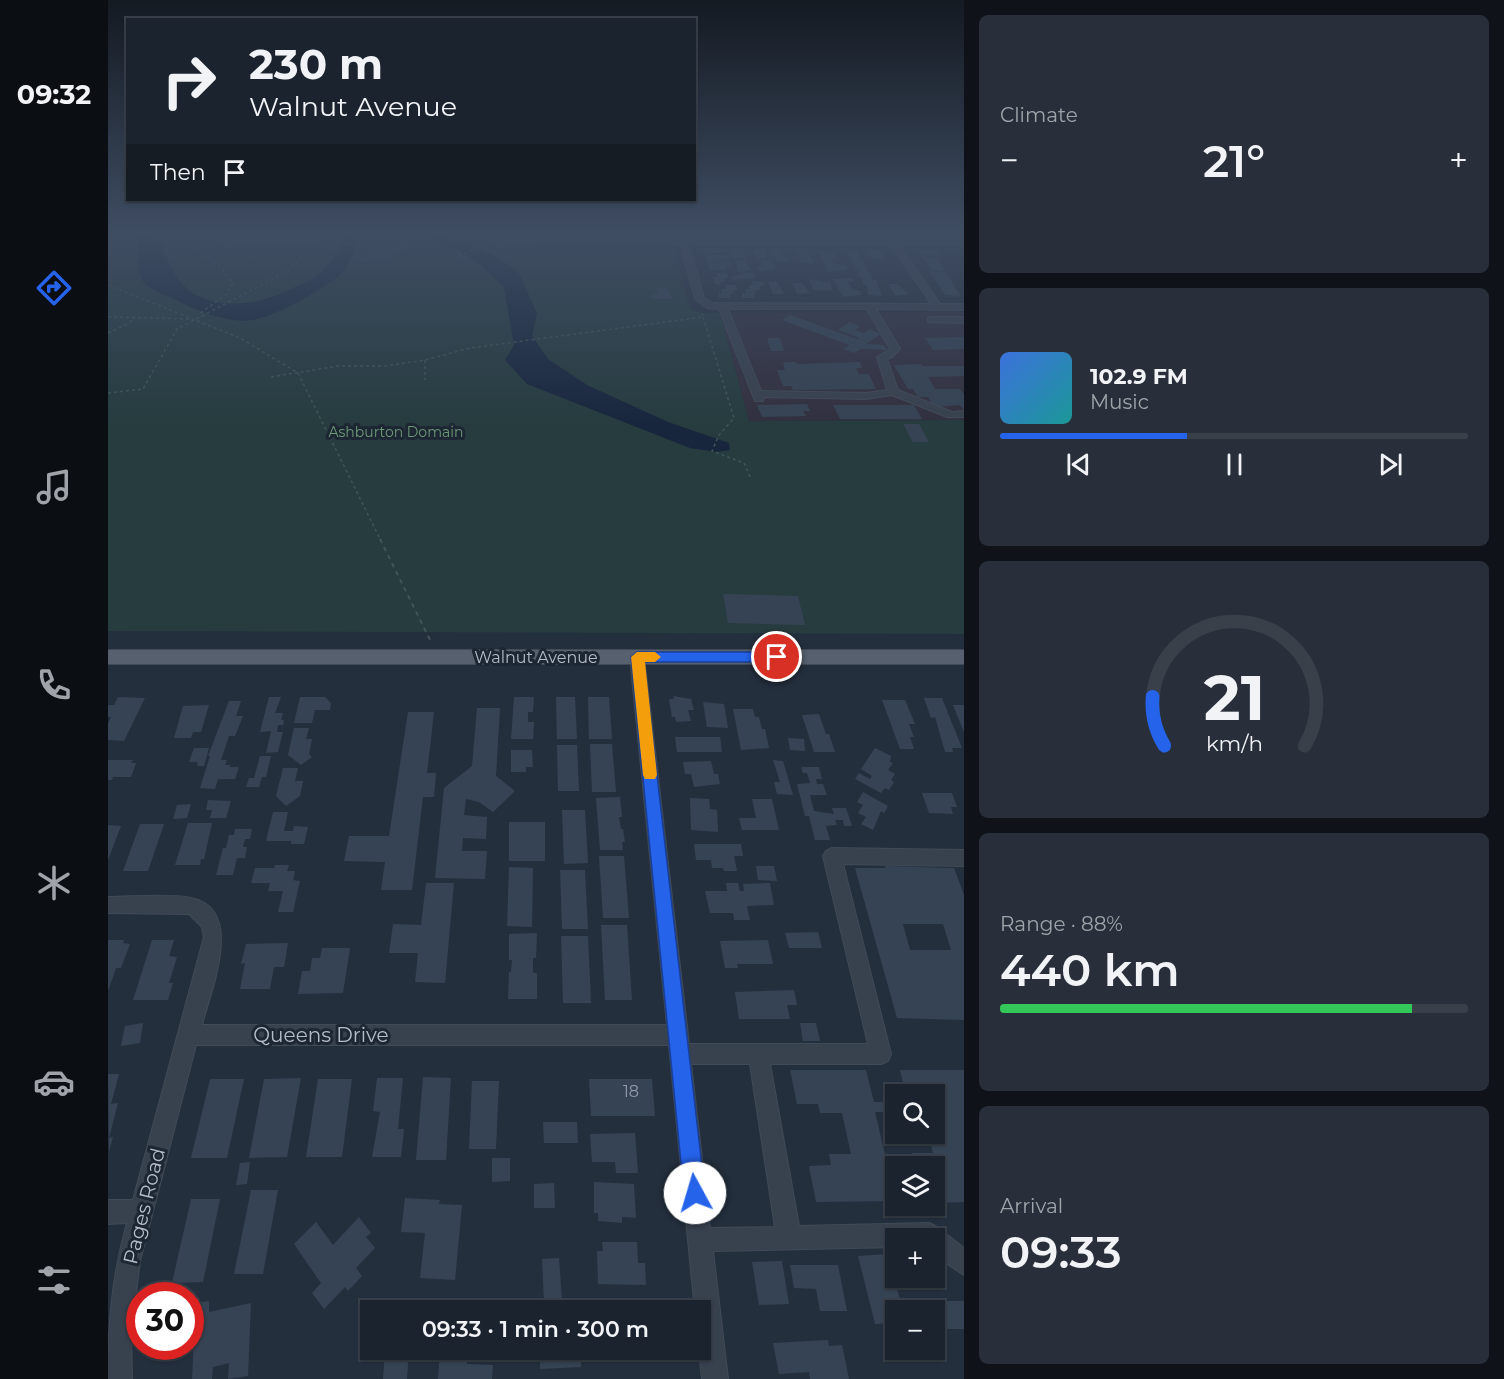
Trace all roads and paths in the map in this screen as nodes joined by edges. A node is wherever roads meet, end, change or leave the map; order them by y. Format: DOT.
graph roads {
  1 [pos="136,296"];
  2 [pos="223,296"];
  3 [pos="238,296"];
  4 [pos="699,296"];
  5 [pos="930,296"];
  6 [pos="722,306"];
  7 [pos="922,306"];
  8 [pos="964,306"];
  9 [pos="703,307"];
  10 [pos="870,307"];
  11 [pos="937,307"];
  12 [pos="108,317"];
  13 [pos="135,317"];
  14 [pos="703,317"];
  15 [pos="193,319"];
  16 [pos="931,320"];
  17 [pos="964,320"];
  18 [pos="937,330"];
  19 [pos="108,333"];
  20 [pos="425,360"];
  21 [pos="298,373"];
  22 [pos="271,377"];
  23 [pos="425,380"];
  24 [pos="893,392"];
  25 [pos="108,393"];
  26 [pos="964,414"];
  27 [pos="751,479"];
  28 [pos="108,657"];
  29 [pos="438,657"];
  30 [pos="637,657"];
  31 [pos="964,657"];
  32 [pos="964,858"];
  33 [pos="108,905"];
  34 [pos="189,1035"];
  35 [pos="679,1044"];
  36 [pos="758,1053"];
  37 [pos="141,1211"];
  38 [pos="108,1212"];
  39 [pos="885,1236"];
  40 [pos="789,1238"];
  41 [pos="700,1240"];
  42 [pos="945,1248"];
  43 [pos="964,1263"];
  44 [pos="119,1379"];
  45 [pos="714,1379"];
  1 -- 15 [label="path"];
  2 -- 15 [label="path"];
  3 -- 15 [label="path"];
  4 -- 9 [label="street"];
  5 -- 11 [label="street"];
  6 -- 9 [label="street"];
  6 -- 10 [label="street"];
  6 -- 24 [label="street"];
  7 -- 10 [label="street"];
  7 -- 11 [label="street"];
  7 -- 16 [label="street"];
  8 -- 11 [label="street"];
  9 -- 14 [label="path"];
  10 -- 24 [label="street"];
  12 -- 13 [label="path"];
  13 -- 15 [label="path"];
  13 -- 19 [label="path"];
  14 -- 20 [label="path"];
  14 -- 27 [label="path"];
  15 -- 21 [label="path"];
  15 -- 25 [label="path"];
  16 -- 17 [label="street"];
  16 -- 18 [label="street"];
  20 -- 21 [label="path"];
  20 -- 23 [label="path"];
  21 -- 22 [label="path"];
  21 -- 29 [label="path"];
  24 -- 26 [label="street"];
  28 -- 29 [label="main road, Walnut Avenue"];
  29 -- 30 [label="main road, Walnut Avenue"];
  30 -- 31 [label="main road, Walnut Avenue"];
  30 -- 35 [label="street"];
  32 -- 36 [label="street, Queens Drive"];
  33 -- 34 [label="street"];
  34 -- 35 [label="street, Queens Drive"];
  34 -- 37 [label="street, Pages Road"];
  35 -- 36 [label="street, Queens Drive"];
  35 -- 41 [label="street"];
  36 -- 40 [label="street"];
  37 -- 38 [label="street"];
  37 -- 44 [label="street, Pages Road"];
  39 -- 40 [label="street"];
  40 -- 41 [label="street"];
  41 -- 45 [label="street"];
  42 -- 43 [label="street"];
}
